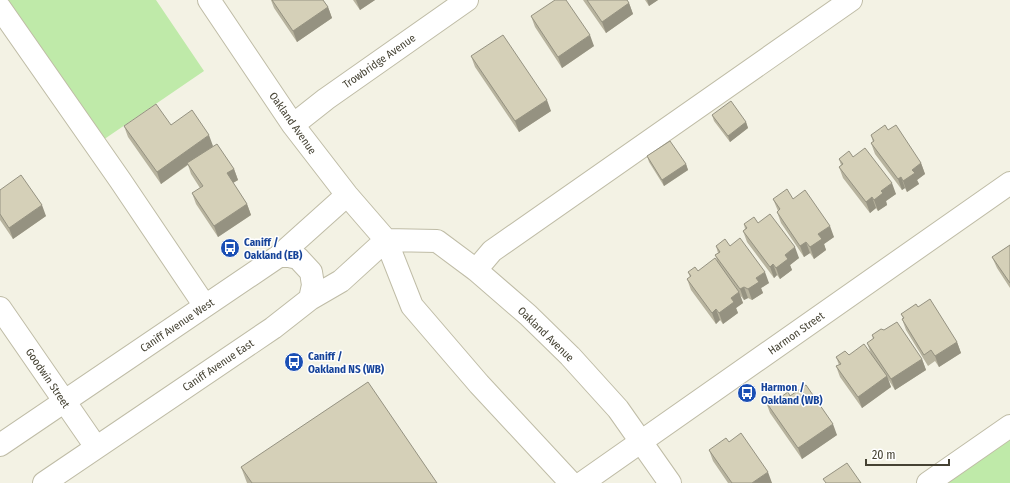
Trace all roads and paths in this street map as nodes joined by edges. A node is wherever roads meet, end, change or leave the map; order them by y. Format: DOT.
graph roads {
  1 [pos="209,0"];
  2 [pos="467,0"];
  3 [pos="851,0"];
  4 [pos="0,8"];
  5 [pos="293,125"];
  6 [pos="1010,183"];
  7 [pos="347,195"];
  8 [pos="386,240"];
  9 [pos="279,256"];
  10 [pos="476,270"];
  11 [pos="310,299"];
  12 [pos="205,306"];
  13 [pos="0,308"];
  14 [pos="64,401"];
  15 [pos="1010,426"];
  16 [pos="641,441"];
  17 [pos="0,445"];
  18 [pos="96,447"];
  19 [pos="44,483"];
  20 [pos="571,483"];
  21 [pos="582,483"];
  22 [pos="670,483"];
  23 [pos="928,483"];
  1 -- 5 [label="street, Oakland Avenue"];
  2 -- 5 [label="street, Trowbridge Avenue"];
  3 -- 10 [label="street"];
  4 -- 12 [label="street"];
  5 -- 7 [label="street, Oakland Avenue"];
  6 -- 16 [label="street, Harmon Street"];
  7 -- 8 [label="street, Oakland Avenue"];
  7 -- 9 [label="street, Caniff Avenue West"];
  8 -- 10 [label="street, Oakland Avenue"];
  8 -- 11 [label="street, Caniff Avenue East"];
  8 -- 20 [label="street, Oakland Avenue"];
  9 -- 11 [label="street"];
  9 -- 12 [label="street, Caniff Avenue West"];
  10 -- 16 [label="street, Oakland Avenue"];
  11 -- 18 [label="street, Caniff Avenue East"];
  12 -- 14 [label="street, Caniff Avenue West"];
  13 -- 14 [label="street, Goodwin Street"];
  14 -- 17 [label="street, Caniff Avenue West"];
  14 -- 18 [label="street, Goodwin Street"];
  15 -- 23 [label="street"];
  16 -- 21 [label="street, Harmon Street"];
  16 -- 22 [label="street, Oakland Avenue"];
  18 -- 19 [label="street, Caniff Avenue East"];
}
